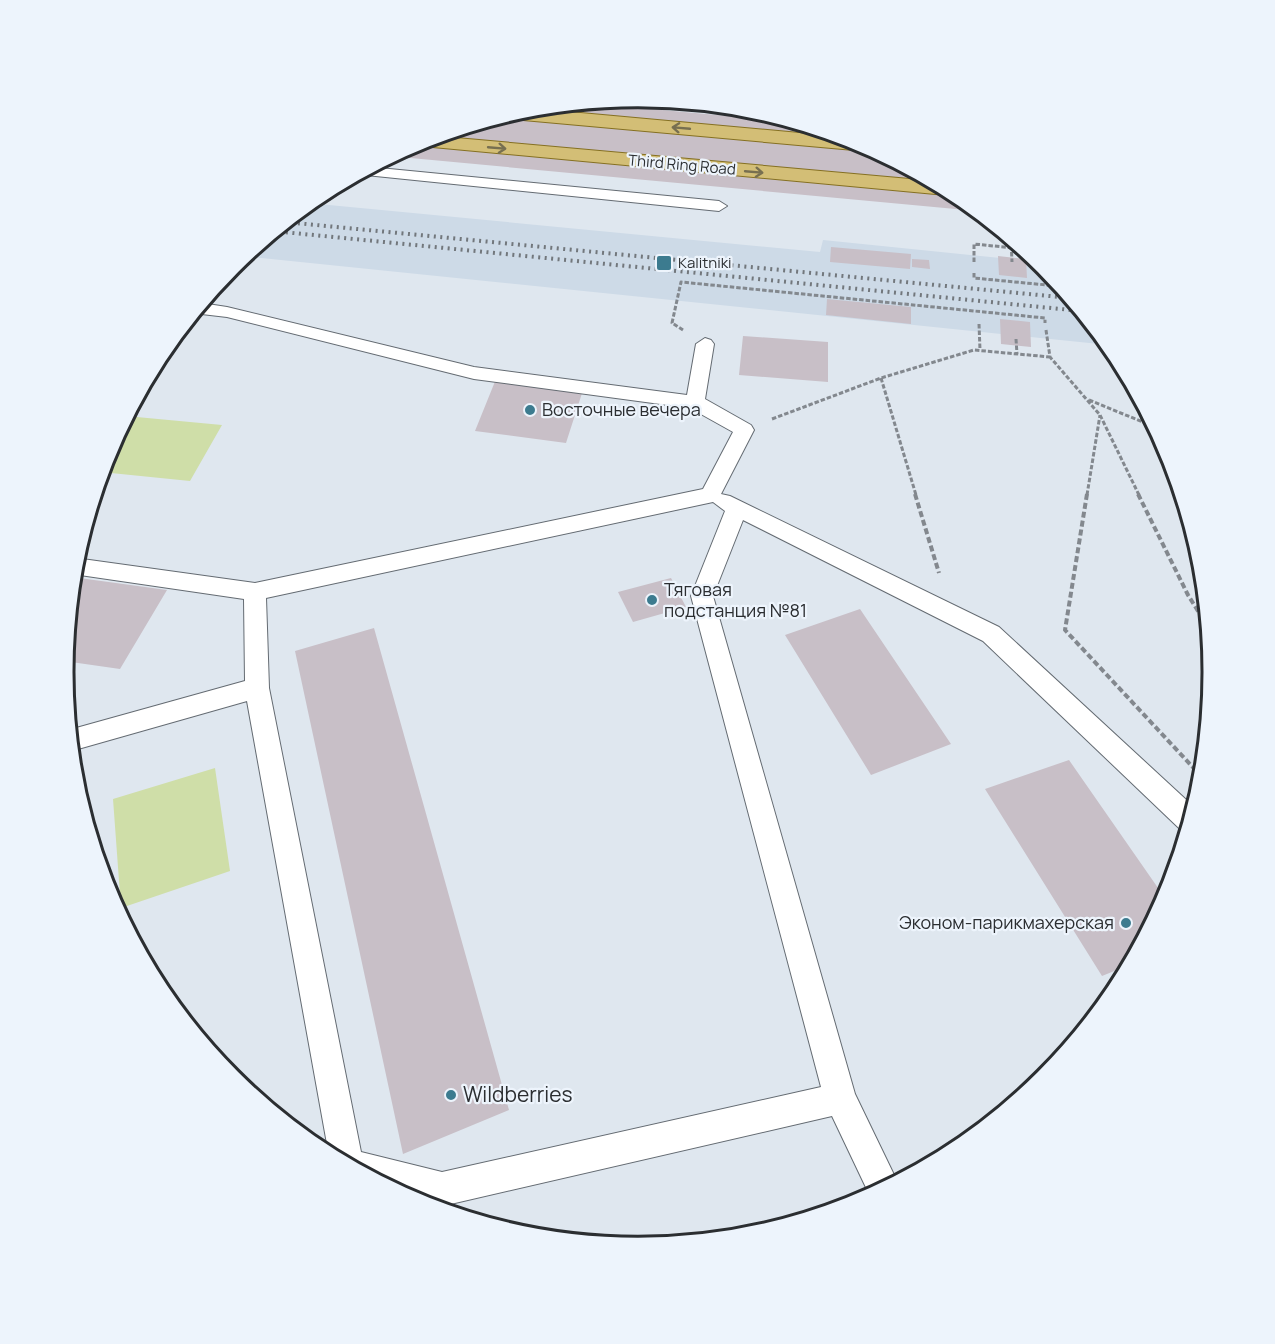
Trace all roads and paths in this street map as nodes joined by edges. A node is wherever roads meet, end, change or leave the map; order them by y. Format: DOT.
graph roads {
  1 [pos="545,116"];
  2 [pos="829,142"];
  3 [pos="442,143"];
  4 [pos="376,173"];
  5 [pos="925,187"];
  6 [pos="719,206"];
  7 [pos="1009,248"];
  8 [pos="1012,251"];
  9 [pos="974,262"];
  10 [pos="1012,262"];
  11 [pos="974,273"];
  12 [pos="1038,279"];
  13 [pos="1038,284"];
  14 [pos="1048,285"];
  15 [pos="206,309"];
  16 [pos="978,311"];
  17 [pos="978,317"];
  18 [pos="1045,323"];
  19 [pos="979,324"];
  20 [pos="1046,330"];
  21 [pos="1016,339"];
  22 [pos="705,344"];
  23 [pos="980,350"];
  24 [pos="1017,354"];
  25 [pos="1050,357"];
  26 [pos="881,378"];
  27 [pos="1087,399"];
  28 [pos="695,402"];
  29 [pos="1100,415"];
  30 [pos="1142,422"];
  31 [pos="744,430"];
  32 [pos="710,495"];
  33 [pos="737,508"];
  34 [pos="83,567"];
  35 [pos="255,592"];
  36 [pos="1198,611"];
  37 [pos="952,614"];
  38 [pos="257,688"];
  39 [pos="77,738"];
  40 [pos="1193,768"];
  41 [pos="1183,814"];
  42 [pos="840,1098"];
  43 [pos="346,1154"];
  44 [pos="381,1174"];
  45 [pos="880,1181"];
  2 -- 1 [label="main road, one-way"];
  3 -- 5 [label="main road, Third Ring Road, one-way"];
  4 -- 6 [label="lane"];
  7 -- 9 [label="path"];
  8 -- 10 [label="path"];
  11 -- 13 [label="path"];
  12 -- 13 [label="path"];
  13 -- 14 [label="path"];
  15 -- 28 [label="lane"];
  16 -- 17 [label="path"];
  16 -- 18 [label="path"];
  16 -- 22 [label="path"];
  19 -- 23 [label="path"];
  20 -- 25 [label="path"];
  21 -- 24 [label="path"];
  22 -- 28 [label="lane"];
  23 -- 24 [label="path"];
  23 -- 26 [label="path"];
  24 -- 25 [label="path"];
  25 -- 27 [label="path"];
  26 -- 31 [label="path"];
  26 -- 37 [label="path"];
  27 -- 29 [label="path"];
  27 -- 30 [label="path"];
  28 -- 31 [label="lane"];
  29 -- 36 [label="path"];
  29 -- 40 [label="path"];
  31 -- 32 [label="lane"];
  32 -- 33 [label="lane"];
  32 -- 35 [label="lane"];
  33 -- 37 [label="lane"];
  33 -- 42 [label="lane"];
  34 -- 35 [label="lane"];
  35 -- 38 [label="lane"];
  37 -- 41 [label="lane"];
  38 -- 39 [label="lane"];
  38 -- 43 [label="lane"];
  42 -- 44 [label="lane"];
  42 -- 45 [label="lane"];
}
